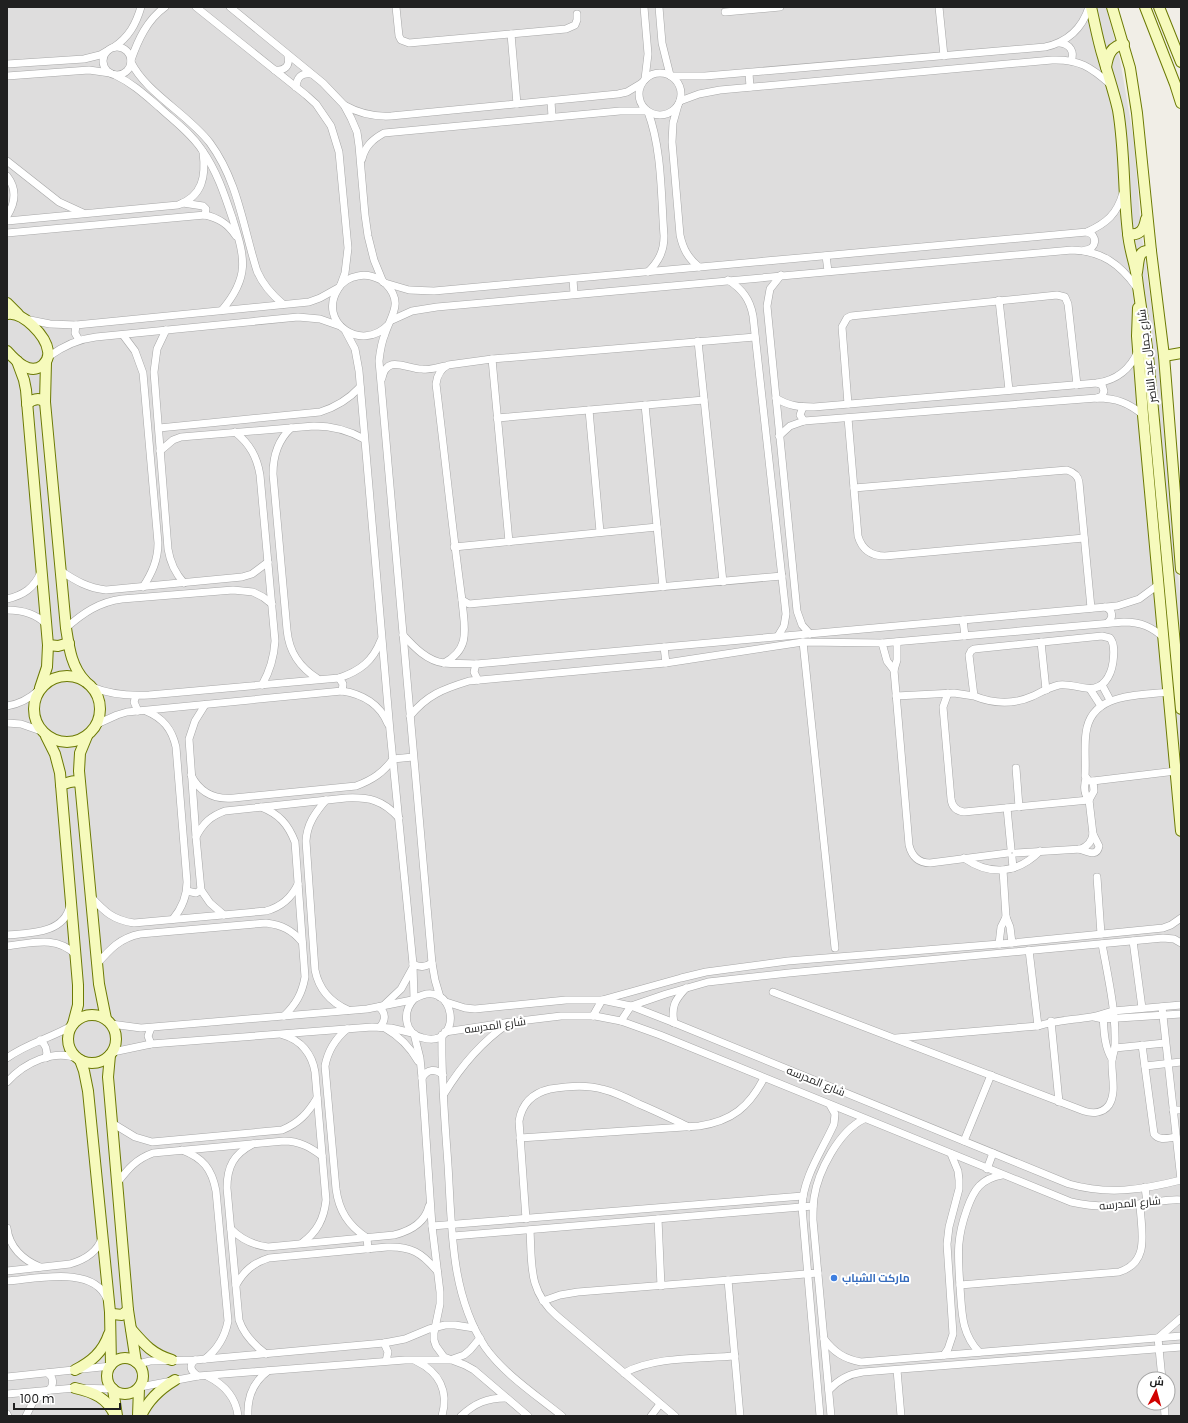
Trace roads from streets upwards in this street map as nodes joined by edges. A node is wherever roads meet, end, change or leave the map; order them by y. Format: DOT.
graph roads {
  1 [pos="141,7"];
  2 [pos="165,7"];
  3 [pos="196,7"];
  4 [pos="396,7"];
  5 [pos="644,7"];
  6 [pos="659,7"];
  7 [pos="780,7"];
  8 [pos="939,7"];
  9 [pos="1090,7"];
  10 [pos="1112,7"];
  11 [pos="1145,7"];
  12 [pos="1159,7"];
  13 [pos="233,8"];
  14 [pos="725,12"];
  15 [pos="577,14"];
  16 [pos="510,34"];
  17 [pos="1060,43"];
  18 [pos="1124,44"];
  19 [pos="109,50"];
  20 [pos="288,56"];
  21 [pos="940,56"];
  22 [pos="131,61"];
  23 [pos="1071,61"];
  24 [pos="1181,62"];
  25 [pos="7,64"];
  26 [pos="1106,68"];
  27 [pos="275,70"];
  28 [pos="938,71"];
  29 [pos="749,72"];
  30 [pos="112,74"];
  31 [pos="311,74"];
  32 [pos="7,76"];
  33 [pos="670,76"];
  34 [pos="643,81"];
  35 [pos="1178,83"];
  36 [pos="1112,86"];
  37 [pos="296,87"];
  38 [pos="750,87"];
  39 [pos="551,101"];
  40 [pos="679,103"];
  41 [pos="1181,103"];
  42 [pos="517,104"];
  43 [pos="344,105"];
  44 [pos="647,111"];
  45 [pos="552,117"];
  46 [pos="202,150"];
  47 [pos="7,160"];
  48 [pos="361,163"];
  49 [pos="7,176"];
  50 [pos="1124,187"];
  51 [pos="184,203"];
  52 [pos="1148,213"];
  53 [pos="85,214"];
  54 [pos="205,215"];
  55 [pos="7,216"];
  56 [pos="7,221"];
  57 [pos="1087,232"];
  58 [pos="7,233"];
  59 [pos="1128,234"];
  60 [pos="239,240"];
  61 [pos="1085,250"];
  62 [pos="1151,252"];
  63 [pos="826,256"];
  64 [pos="244,262"];
  65 [pos="254,262"];
  66 [pos="699,267"];
  67 [pos="828,271"];
  68 [pos="648,272"];
  69 [pos="780,275"];
  70 [pos="1136,277"];
  71 [pos="573,278"];
  72 [pos="728,280"];
  73 [pos="384,282"];
  74 [pos="340,286"];
  75 [pos="1138,291"];
  76 [pos="574,294"];
  77 [pos="999,300"];
  78 [pos="7,303"];
  79 [pos="284,304"];
  80 [pos="222,310"];
  81 [pos="7,314"];
  82 [pos="768,315"];
  83 [pos="21,316"];
  84 [pos="753,316"];
  85 [pos="288,318"];
  86 [pos="390,322"];
  87 [pos="76,325"];
  88 [pos="342,328"];
  89 [pos="166,330"];
  90 [pos="123,334"];
  91 [pos="755,337"];
  92 [pos="79,340"];
  93 [pos="698,342"];
  94 [pos="1138,351"];
  95 [pos="7,352"];
  96 [pos="1181,353"];
  97 [pos="1164,356"];
  98 [pos="47,359"];
  99 [pos="492,359"];
  100 [pos="17,361"];
  101 [pos="448,365"];
  102 [pos="143,372"];
  103 [pos="154,372"];
  104 [pos="381,380"];
  105 [pos="1097,383"];
  106 [pos="1077,385"];
  107 [pos="360,387"];
  108 [pos="1009,390"];
  109 [pos="776,398"];
  110 [pos="914,398"];
  111 [pos="1097,398"];
  112 [pos="704,400"];
  113 [pos="45,402"];
  114 [pos="27,404"];
  115 [pos="848,404"];
  116 [pos="645,405"];
  117 [pos="803,407"];
  118 [pos="589,410"];
  119 [pos="916,412"];
  120 [pos="299,415"];
  121 [pos="1143,415"];
  122 [pos="497,418"];
  123 [pos="848,418"];
  124 [pos="804,421"];
  125 [pos="301,427"];
  126 [pos="159,428"];
  127 [pos="291,428"];
  128 [pos="235,432"];
  129 [pos="779,436"];
  130 [pos="364,439"];
  131 [pos="160,451"];
  132 [pos="783,471"];
  133 [pos="770,473"];
  134 [pos="273,474"];
  135 [pos="260,476"];
  136 [pos="854,488"];
  137 [pos="657,527"];
  138 [pos="1164,528"];
  139 [pos="600,532"];
  140 [pos="1084,538"];
  141 [pos="509,542"];
  142 [pos="1155,545"];
  143 [pos="454,547"];
  144 [pos="158,549"];
  145 [pos="168,549"];
  146 [pos="268,562"];
  147 [pos="1181,569"];
  148 [pos="61,571"];
  149 [pos="41,572"];
  150 [pos="782,576"];
  151 [pos="232,579"];
  152 [pos="723,582"];
  153 [pos="184,583"];
  154 [pos="1158,585"];
  155 [pos="143,587"];
  156 [pos="663,587"];
  157 [pos="106,590"];
  158 [pos="233,590"];
  159 [pos="7,600"];
  160 [pos="462,600"];
  161 [pos="107,602"];
  162 [pos="272,604"];
  163 [pos="1105,607"];
  164 [pos="1091,608"];
  165 [pos="7,609"];
  166 [pos="786,614"];
  167 [pos="797,614"];
  168 [pos="963,620"];
  169 [pos="1107,623"];
  170 [pos="46,624"];
  171 [pos="66,628"];
  172 [pos="810,634"];
  173 [pos="403,635"];
  174 [pos="778,636"];
  175 [pos="965,636"];
  176 [pos="382,638"];
  177 [pos="1164,638"];
  178 [pos="288,640"];
  179 [pos="276,641"];
  180 [pos="803,642"];
  181 [pos="897,642"];
  182 [pos="1041,642"];
  183 [pos="69,643"];
  184 [pos="882,643"];
  185 [pos="48,645"];
  186 [pos="664,647"];
  187 [pos="1165,656"];
  188 [pos="443,663"];
  189 [pos="666,663"];
  190 [pos="476,664"];
  191 [pos="1177,666"];
  192 [pos="894,670"];
  193 [pos="339,678"];
  194 [pos="319,680"];
  195 [pos="478,680"];
  196 [pos="89,684"];
  197 [pos="262,685"];
  198 [pos="1102,685"];
  199 [pos="39,689"];
  200 [pos="1090,689"];
  201 [pos="1046,690"];
  202 [pos="342,691"];
  203 [pos="1169,692"];
  204 [pos="948,693"];
  205 [pos="937,694"];
  206 [pos="136,696"];
  207 [pos="896,696"];
  208 [pos="974,696"];
  209 [pos="1110,700"];
  210 [pos="205,705"];
  211 [pos="7,706"];
  212 [pos="1101,706"];
  213 [pos="943,707"];
  214 [pos="1181,709"];
  215 [pos="146,710"];
  216 [pos="138,711"];
  217 [pos="410,716"];
  218 [pos="7,723"];
  219 [pos="97,724"];
  220 [pos="390,731"];
  221 [pos="44,734"];
  222 [pos="87,736"];
  223 [pos="189,746"];
  224 [pos="176,747"];
  225 [pos="414,757"];
  226 [pos="394,759"];
  227 [pos="1016,768"];
  228 [pos="1176,771"];
  229 [pos="191,775"];
  230 [pos="1086,778"];
  231 [pos="1093,781"];
  232 [pos="80,784"];
  233 [pos="61,785"];
  234 [pos="345,788"];
  235 [pos="234,798"];
  236 [pos="346,798"];
  237 [pos="326,800"];
  238 [pos="1089,800"];
  239 [pos="261,807"];
  240 [pos="1019,807"];
  241 [pos="1007,808"];
  242 [pos="235,809"];
  243 [pos="399,818"];
  244 [pos="1181,831"];
  245 [pos="1093,834"];
  246 [pos="196,837"];
  247 [pos="306,841"];
  248 [pos="295,842"];
  249 [pos="1077,849"];
  250 [pos="1040,851"];
  251 [pos="1011,853"];
  252 [pos="964,858"];
  253 [pos="1013,868"];
  254 [pos="1003,870"];
  255 [pos="1097,877"];
  256 [pos="298,884"];
  257 [pos="201,890"];
  258 [pos="187,891"];
  259 [pos="91,897"];
  260 [pos="71,901"];
  261 [pos="266,911"];
  262 [pos="224,915"];
  263 [pos="1006,917"];
  264 [pos="1181,918"];
  265 [pos="173,919"];
  266 [pos="134,923"];
  267 [pos="266,923"];
  268 [pos="1154,929"];
  269 [pos="42,931"];
  270 [pos="1102,934"];
  271 [pos="7,935"];
  272 [pos="134,935"];
  273 [pos="1155,939"];
  274 [pos="1133,941"];
  275 [pos="42,942"];
  276 [pos="302,942"];
  277 [pos="1012,943"];
  278 [pos="1181,943"];
  279 [pos="999,944"];
  280 [pos="1102,944"];
  281 [pos="7,946"];
  282 [pos="835,948"];
  283 [pos="1029,950"];
  284 [pos="76,955"];
  285 [pos="843,957"];
  286 [pos="432,963"];
  287 [pos="97,964"];
  288 [pos="413,965"];
  289 [pos="844,968"];
  290 [pos="316,976"];
  291 [pos="305,977"];
  292 [pos="687,987"];
  293 [pos="773,992"];
  294 [pos="442,999"];
  295 [pos="413,1000"];
  296 [pos="602,1000"];
  297 [pos="1181,1005"];
  298 [pos="631,1006"];
  299 [pos="380,1007"];
  300 [pos="1162,1007"];
  301 [pos="1142,1008"];
  302 [pos="350,1011"];
  303 [pos="1181,1014"];
  304 [pos="1113,1015"];
  305 [pos="1162,1015"];
  306 [pos="284,1016"];
  307 [pos="593,1016"];
  308 [pos="1103,1016"];
  309 [pos="108,1021"];
  310 [pos="621,1021"];
  311 [pos="1051,1021"];
  312 [pos="511,1022"];
  313 [pos="674,1023"];
  314 [pos="73,1024"];
  315 [pos="1038,1026"];
  316 [pos="382,1027"];
  317 [pos="151,1028"];
  318 [pos="347,1028"];
  319 [pos="278,1034"];
  320 [pos="413,1034"];
  321 [pos="444,1034"];
  322 [pos="894,1038"];
  323 [pos="40,1040"];
  324 [pos="1165,1043"];
  325 [pos="151,1044"];
  326 [pos="1142,1045"];
  327 [pos="1114,1048"];
  328 [pos="111,1053"];
  329 [pos="7,1058"];
  330 [pos="46,1058"];
  331 [pos="1112,1059"];
  332 [pos="80,1060"];
  333 [pos="1181,1062"];
  334 [pos="1168,1064"];
  335 [pos="421,1065"];
  336 [pos="314,1066"];
  337 [pos="325,1066"];
  338 [pos="1145,1066"];
  339 [pos="443,1075"];
  340 [pos="991,1075"];
  341 [pos="422,1078"];
  342 [pos="764,1078"];
  343 [pos="7,1082"];
  344 [pos="444,1095"];
  345 [pos="317,1098"];
  346 [pos="1059,1102"];
  347 [pos="830,1105"];
  348 [pos="1173,1110"];
  349 [pos="1181,1110"];
  350 [pos="864,1119"];
  351 [pos="112,1123"];
  352 [pos="689,1127"];
  353 [pos="282,1130"];
  354 [pos="1176,1137"];
  355 [pos="520,1138"];
  356 [pos="284,1141"];
  357 [pos="152,1142"];
  358 [pos="964,1142"];
  359 [pos="253,1144"];
  360 [pos="182,1150"];
  361 [pos="153,1153"];
  362 [pos="993,1153"];
  363 [pos="951,1154"];
  364 [pos="322,1156"];
  365 [pos="986,1169"];
  366 [pos="1002,1175"];
  367 [pos="227,1178"];
  368 [pos="214,1179"];
  369 [pos="1181,1180"];
  370 [pos="117,1183"];
  371 [pos="1145,1188"];
  372 [pos="803,1196"];
  373 [pos="326,1200"];
  374 [pos="337,1200"];
  375 [pos="431,1200"];
  376 [pos="1181,1200"];
  377 [pos="1143,1204"];
  378 [pos="813,1206"];
  379 [pos="802,1207"];
  380 [pos="526,1218"];
  381 [pos="658,1219"];
  382 [pos="452,1225"];
  383 [pos="432,1226"];
  384 [pos="231,1229"];
  385 [pos="530,1230"];
  386 [pos="7,1232"];
  387 [pos="453,1236"];
  388 [pos="102,1238"];
  389 [pos="367,1238"];
  390 [pos="302,1244"];
  391 [pos="268,1247"];
  392 [pos="368,1249"];
  393 [pos="269,1258"];
  394 [pos="70,1264"];
  395 [pos="42,1267"];
  396 [pos="7,1270"];
  397 [pos="437,1272"];
  398 [pos="818,1273"];
  399 [pos="807,1274"];
  400 [pos="72,1276"];
  401 [pos="728,1280"];
  402 [pos="7,1281"];
  403 [pos="236,1285"];
  404 [pos="960,1285"];
  405 [pos="661,1286"];
  406 [pos="543,1301"];
  407 [pos="109,1307"];
  408 [pos="128,1310"];
  409 [pos="1181,1318"];
  410 [pos="239,1320"];
  411 [pos="228,1321"];
  412 [pos="436,1327"];
  413 [pos="474,1328"];
  414 [pos="130,1329"];
  415 [pos="110,1330"];
  416 [pos="1181,1336"];
  417 [pos="480,1338"];
  418 [pos="1158,1338"];
  419 [pos="824,1339"];
  420 [pos="384,1343"];
  421 [pos="1181,1347"];
  422 [pos="1159,1349"];
  423 [pos="979,1352"];
  424 [pos="266,1354"];
  425 [pos="944,1355"];
  426 [pos="735,1356"];
  427 [pos="205,1359"];
  428 [pos="172,1360"];
  429 [pos="195,1360"];
  430 [pos="414,1360"];
  431 [pos="450,1360"];
  432 [pos="386,1362"];
  433 [pos="870,1362"];
  434 [pos="137,1363"];
  435 [pos="111,1366"];
  436 [pos="75,1370"];
  437 [pos="898,1370"];
  438 [pos="269,1371"];
  439 [pos="1161,1371"];
  440 [pos="870,1372"];
  441 [pos="48,1373"];
  442 [pos="624,1373"];
  443 [pos="198,1376"];
  444 [pos="207,1376"];
  445 [pos="7,1377"];
  446 [pos="175,1380"];
  447 [pos="76,1388"];
  448 [pos="139,1388"];
  449 [pos="113,1389"];
  450 [pos="48,1390"];
  451 [pos="829,1390"];
  452 [pos="7,1394"];
  453 [pos="506,1398"];
  454 [pos="660,1404"];
  455 [pos="668,1410"];
  456 [pos="238,1414"];
  457 [pos="248,1414"];
  458 [pos="26,1416"];
  459 [pos="116,1416"];
  460 [pos="140,1416"];
  461 [pos="442,1416"];
  462 [pos="460,1416"];
  463 [pos="528,1416"];
  464 [pos="562,1416"];
  465 [pos="651,1416"];
  466 [pos="663,1416"];
  467 [pos="675,1416"];
  468 [pos="740,1416"];
  469 [pos="820,1416"];
  470 [pos="831,1416"];
  471 [pos="901,1416"];
  1 -- 19 [label="street"];
  2 -- 22 [label="street"];
  3 -- 27 [label="street"];
  4 -- 16 [label="street"];
  5 -- 34 [label="street"];
  6 -- 33 [label="street"];
  7 -- 14 [label="street"];
  8 -- 21 [label="street"];
  9 -- 17 [label="street"];
  9 -- 26 [label="street, شارع جمال عبد الناصر"];
  10 -- 18 [label="street, شارع جمال عبد الناصر"];
  11 -- 35 [label="street"];
  12 -- 24 [label="street"];
  13 -- 20 [label="street"];
  15 -- 16 [label="street"];
  16 -- 42 [label="street"];
  17 -- 21 [label="street"];
  17 -- 23 [label="street"];
  18 -- 26 [label="street"];
  18 -- 52 [label="street, شارع جمال عبد الناصر"];
  19 -- 22 [label="street"];
  19 -- 25 [label="street"];
  19 -- 30 [label="street"];
  20 -- 27 [label="street"];
  20 -- 31 [label="street"];
  21 -- 28 [label="street"];
  21 -- 29 [label="street"];
  22 -- 30 [label="street"];
  22 -- 65 [label="street"];
  23 -- 28 [label="street"];
  23 -- 36 [label="street"];
  26 -- 36 [label="street, شارع جمال عبد الناصر"];
  27 -- 37 [label="street"];
  28 -- 38 [label="street"];
  29 -- 33 [label="street"];
  29 -- 38 [label="street"];
  30 -- 32 [label="street"];
  30 -- 46 [label="street"];
  31 -- 37 [label="street"];
  31 -- 43 [label="street"];
  33 -- 34 [label="street"];
  33 -- 40 [label="street"];
  34 -- 39 [label="street"];
  34 -- 44 [label="street"];
  35 -- 41 [label="street"];
  36 -- 50 [label="street, شارع جمال عبد الناصر"];
  37 -- 74 [label="street"];
  38 -- 40 [label="street"];
  39 -- 42 [label="street"];
  39 -- 45 [label="street"];
  40 -- 44 [label="street"];
  40 -- 66 [label="street"];
  42 -- 43 [label="street"];
  43 -- 48 [label="street"];
  44 -- 45 [label="street"];
  44 -- 68 [label="street"];
  45 -- 48 [label="street"];
  46 -- 51 [label="street"];
  46 -- 60 [label="street"];
  47 -- 53 [label="street"];
  48 -- 73 [label="street"];
  49 -- 55 [label="street"];
  50 -- 57 [label="street"];
  50 -- 59 [label="street, شارع جمال عبد الناصر"];
  51 -- 53 [label="street"];
  51 -- 54 [label="street"];
  52 -- 59 [label="street"];
  52 -- 62 [label="street, شارع جمال عبد الناصر"];
  53 -- 56 [label="street"];
  54 -- 58 [label="street"];
  54 -- 60 [label="street"];
  57 -- 61 [label="street"];
  57 -- 63 [label="street"];
  59 -- 70 [label="street, شارع جمال عبد الناصر"];
  60 -- 64 [label="street"];
  61 -- 67 [label="street"];
  61 -- 75 [label="street"];
  62 -- 70 [label="street"];
  62 -- 97 [label="street, شارع جمال عبد الناصر"];
  63 -- 66 [label="street"];
  63 -- 67 [label="street"];
  64 -- 65 [label="street"];
  64 -- 80 [label="street"];
  65 -- 79 [label="street"];
  66 -- 68 [label="street"];
  67 -- 69 [label="street"];
  68 -- 71 [label="street"];
  69 -- 72 [label="street"];
  69 -- 82 [label="street"];
  70 -- 75 [label="street, شارع جمال عبد الناصر"];
  71 -- 73 [label="street"];
  71 -- 76 [label="street"];
  72 -- 76 [label="street"];
  72 -- 84 [label="street"];
  73 -- 74 [label="street"];
  73 -- 86 [label="street"];
  74 -- 79 [label="street"];
  74 -- 88 [label="street"];
  75 -- 94 [label="street"];
  75 -- 138 [label="street, شارع جمال عبد الناصر"];
  76 -- 86 [label="street"];
  77 -- 106 [label="street"];
  77 -- 108 [label="street"];
  77 -- 115 [label="street"];
  78 -- 83 [label="street"];
  79 -- 80 [label="street"];
  79 -- 85 [label="street"];
  80 -- 87 [label="street"];
  81 -- 83 [label="street"];
  82 -- 84 [label="street"];
  82 -- 109 [label="street"];
  83 -- 87 [label="street"];
  83 -- 98 [label="street"];
  84 -- 91 [label="street"];
  85 -- 88 [label="street"];
  85 -- 89 [label="street"];
  86 -- 88 [label="street"];
  86 -- 104 [label="street"];
  87 -- 92 [label="street"];
  88 -- 107 [label="street"];
  89 -- 90 [label="street"];
  89 -- 103 [label="street"];
  90 -- 92 [label="street"];
  90 -- 102 [label="street"];
  91 -- 93 [label="street"];
  91 -- 133 [label="street"];
  92 -- 98 [label="street"];
  93 -- 99 [label="street"];
  93 -- 112 [label="street"];
  94 -- 105 [label="street"];
  94 -- 121 [label="street"];
  95 -- 100 [label="street"];
  96 -- 97 [label="street"];
  97 -- 147 [label="street, شارع جمال عبد الناصر"];
  98 -- 100 [label="street"];
  98 -- 113 [label="street"];
  99 -- 101 [label="street"];
  99 -- 122 [label="street"];
  100 -- 114 [label="street"];
  101 -- 104 [label="street"];
  101 -- 143 [label="street"];
  102 -- 103 [label="street"];
  102 -- 144 [label="street"];
  103 -- 126 [label="street"];
  104 -- 173 [label="street"];
  105 -- 106 [label="street"];
  105 -- 111 [label="street"];
  106 -- 108 [label="street"];
  107 -- 120 [label="street"];
  107 -- 130 [label="street"];
  108 -- 110 [label="street"];
  109 -- 117 [label="street"];
  109 -- 129 [label="street"];
  110 -- 115 [label="street"];
  110 -- 119 [label="street"];
  111 -- 119 [label="street"];
  111 -- 121 [label="street"];
  112 -- 116 [label="street"];
  112 -- 152 [label="street"];
  113 -- 114 [label="street"];
  113 -- 148 [label="street"];
  114 -- 149 [label="street"];
  115 -- 117 [label="street"];
  116 -- 118 [label="street"];
  116 -- 137 [label="street"];
  117 -- 124 [label="street"];
  118 -- 122 [label="street"];
  118 -- 139 [label="street"];
  119 -- 123 [label="street"];
  120 -- 125 [label="street"];
  120 -- 126 [label="street"];
  121 -- 142 [label="street"];
  122 -- 141 [label="street"];
  123 -- 124 [label="street"];
  123 -- 136 [label="street"];
  124 -- 129 [label="street"];
  125 -- 127 [label="street"];
  125 -- 130 [label="street"];
  126 -- 131 [label="street"];
  127 -- 128 [label="street"];
  127 -- 134 [label="street"];
  128 -- 131 [label="street"];
  128 -- 135 [label="street"];
  129 -- 132 [label="street"];
  130 -- 176 [label="street"];
  131 -- 145 [label="street"];
  132 -- 133 [label="street"];
  132 -- 167 [label="street"];
  133 -- 150 [label="street"];
  134 -- 135 [label="street"];
  134 -- 178 [label="street"];
  135 -- 146 [label="street"];
  136 -- 140 [label="street"];
  136 -- 140 [label="street"];
  137 -- 139 [label="street"];
  137 -- 156 [label="street"];
  138 -- 142 [label="street"];
  138 -- 191 [label="street, شارع جمال عبد الناصر"];
  139 -- 141 [label="street"];
  140 -- 164 [label="street"];
  141 -- 143 [label="street"];
  142 -- 154 [label="street"];
  143 -- 160 [label="street"];
  144 -- 145 [label="street"];
  144 -- 155 [label="street"];
  145 -- 153 [label="street"];
  146 -- 151 [label="street"];
  146 -- 162 [label="street"];
  148 -- 157 [label="street"];
  148 -- 171 [label="street"];
  149 -- 159 [label="street"];
  149 -- 170 [label="street"];
  150 -- 152 [label="street"];
  150 -- 166 [label="street"];
  151 -- 153 [label="street"];
  151 -- 158 [label="street"];
  152 -- 156 [label="street"];
  153 -- 155 [label="street"];
  154 -- 163 [label="street"];
  154 -- 177 [label="street"];
  155 -- 157 [label="street"];
  156 -- 160 [label="street"];
  157 -- 161 [label="street"];
  158 -- 161 [label="street"];
  158 -- 162 [label="street"];
  159 -- 165 [label="street"];
  160 -- 188 [label="street"];
  161 -- 171 [label="street"];
  162 -- 179 [label="street"];
  163 -- 164 [label="street"];
  163 -- 169 [label="street"];
  164 -- 168 [label="street"];
  165 -- 170 [label="street"];
  166 -- 167 [label="street"];
  166 -- 174 [label="street"];
  167 -- 172 [label="street"];
  168 -- 172 [label="street"];
  168 -- 175 [label="street"];
  169 -- 175 [label="street"];
  169 -- 177 [label="street"];
  170 -- 185 [label="street"];
  171 -- 183 [label="street"];
  172 -- 174 [label="street"];
  173 -- 188 [label="street"];
  173 -- 217 [label="street"];
  174 -- 186 [label="street"];
  175 -- 181 [label="street"];
  176 -- 193 [label="street"];
  176 -- 220 [label="street"];
  177 -- 187 [label="street"];
  178 -- 179 [label="street"];
  178 -- 194 [label="street"];
  179 -- 197 [label="street"];
  180 -- 184 [label="street"];
  180 -- 189 [label="street"];
  180 -- 282 [label="street"];
  181 -- 184 [label="street"];
  181 -- 192 [label="street"];
  182 -- 198 [label="street"];
  182 -- 201 [label="street"];
  182 -- 208 [label="street"];
  183 -- 185 [label="street"];
  183 -- 196 [label="street"];
  184 -- 192 [label="street"];
  185 -- 199 [label="street"];
  186 -- 189 [label="street"];
  186 -- 190 [label="street"];
  187 -- 191 [label="street"];
  187 -- 203 [label="street"];
  188 -- 190 [label="street"];
  189 -- 195 [label="street"];
  190 -- 195 [label="street"];
  191 -- 214 [label="street, شارع جمال عبد الناصر"];
  192 -- 207 [label="street"];
  193 -- 194 [label="street"];
  193 -- 202 [label="street"];
  194 -- 197 [label="street"];
  195 -- 217 [label="street"];
  196 -- 199 [label="street"];
  196 -- 206 [label="street"];
  196 -- 219 [label="street"];
  197 -- 206 [label="street"];
  198 -- 200 [label="street"];
  198 -- 209 [label="street"];
  199 -- 211 [label="street"];
  199 -- 221 [label="street"];
  200 -- 201 [label="street"];
  200 -- 212 [label="street"];
  201 -- 208 [label="street"];
  202 -- 210 [label="street"];
  202 -- 220 [label="street"];
  203 -- 209 [label="street"];
  203 -- 228 [label="street"];
  204 -- 205 [label="street"];
  204 -- 208 [label="street"];
  204 -- 213 [label="street"];
  205 -- 207 [label="street"];
  205 -- 213 [label="street"];
  206 -- 216 [label="street"];
  207 -- 252 [label="street"];
  209 -- 212 [label="street"];
  210 -- 215 [label="street"];
  210 -- 223 [label="street"];
  212 -- 230 [label="street"];
  213 -- 241 [label="street"];
  215 -- 216 [label="street"];
  215 -- 224 [label="street"];
  216 -- 219 [label="street"];
  217 -- 225 [label="street"];
  218 -- 221 [label="street"];
  219 -- 222 [label="street"];
  220 -- 226 [label="street"];
  221 -- 222 [label="street"];
  221 -- 233 [label="street"];
  222 -- 232 [label="street"];
  223 -- 224 [label="street"];
  223 -- 229 [label="street"];
  224 -- 258 [label="street"];
  225 -- 226 [label="street"];
  225 -- 286 [label="street"];
  226 -- 234 [label="street"];
  226 -- 243 [label="street"];
  227 -- 240 [label="street"];
  228 -- 231 [label="street"];
  228 -- 244 [label="street"];
  229 -- 235 [label="street"];
  229 -- 246 [label="street"];
  230 -- 231 [label="street"];
  230 -- 238 [label="street"];
  231 -- 238 [label="street"];
  232 -- 233 [label="street"];
  232 -- 259 [label="street"];
  233 -- 260 [label="street"];
  234 -- 235 [label="street"];
  234 -- 236 [label="street"];
  235 -- 242 [label="street"];
  236 -- 237 [label="street"];
  236 -- 243 [label="street"];
  237 -- 239 [label="street"];
  237 -- 247 [label="street"];
  238 -- 240 [label="street"];
  238 -- 245 [label="street"];
  239 -- 242 [label="street"];
  239 -- 248 [label="street"];
  240 -- 241 [label="street"];
  241 -- 251 [label="street"];
  242 -- 246 [label="street"];
  243 -- 288 [label="street"];
  245 -- 249 [label="street"];
  245 -- 249 [label="street"];
  246 -- 257 [label="street"];
  247 -- 248 [label="street"];
  247 -- 290 [label="street"];
  248 -- 256 [label="street"];
  249 -- 250 [label="street"];
  250 -- 251 [label="street"];
  250 -- 253 [label="street"];
  251 -- 252 [label="street"];
  251 -- 253 [label="street"];
  252 -- 254 [label="street"];
  253 -- 254 [label="street"];
  254 -- 263 [label="street"];
  255 -- 270 [label="street"];
  256 -- 261 [label="street"];
  256 -- 276 [label="street"];
  257 -- 258 [label="street"];
  257 -- 262 [label="street"];
  258 -- 265 [label="street"];
  259 -- 266 [label="street"];
  259 -- 287 [label="street"];
  260 -- 269 [label="street"];
  260 -- 284 [label="street"];
  261 -- 262 [label="street"];
  261 -- 267 [label="street"];
  262 -- 265 [label="street"];
  263 -- 277 [label="street"];
  263 -- 279 [label="street"];
  264 -- 268 [label="street"];
  265 -- 266 [label="street"];
  266 -- 272 [label="street"];
  267 -- 272 [label="street"];
  267 -- 276 [label="street"];
  268 -- 270 [label="street"];
  268 -- 273 [label="street"];
  269 -- 271 [label="street"];
  269 -- 275 [label="street"];
  270 -- 277 [label="street"];
  272 -- 287 [label="street"];
  273 -- 274 [label="street"];
  273 -- 278 [label="street"];
  274 -- 280 [label="street"];
  274 -- 301 [label="street"];
  275 -- 281 [label="street"];
  275 -- 284 [label="street"];
  276 -- 291 [label="street"];
  277 -- 279 [label="street"];
  279 -- 285 [label="street"];
  280 -- 283 [label="street"];
  280 -- 304 [label="street"];
  283 -- 289 [label="street"];
  283 -- 315 [label="street"];
  284 -- 314 [label="street"];
  285 -- 289 [label="street"];
  285 -- 296 [label="street"];
  286 -- 288 [label="street"];
  286 -- 294 [label="street"];
  287 -- 309 [label="street"];
  288 -- 295 [label="street"];
  288 -- 299 [label="street"];
  289 -- 292 [label="street"];
  290 -- 291 [label="street"];
  290 -- 302 [label="street"];
  291 -- 306 [label="street"];
  292 -- 298 [label="street"];
  292 -- 313 [label="street"];
  293 -- 322 [label="street"];
  294 -- 295 [label="street"];
  294 -- 296 [label="street, شارع المدرسه"];
  294 -- 321 [label="street"];
  295 -- 299 [label="street"];
  295 -- 320 [label="street"];
  296 -- 298 [label="street, شارع المدرسه"];
  296 -- 307 [label="street"];
  297 -- 300 [label="street"];
  298 -- 310 [label="street"];
  298 -- 313 [label="street, شارع المدرسه"];
  299 -- 302 [label="street"];
  299 -- 316 [label="street"];
  300 -- 301 [label="street"];
  300 -- 305 [label="street"];
  301 -- 304 [label="street"];
  302 -- 306 [label="street"];
  303 -- 305 [label="street"];
  304 -- 305 [label="street"];
  304 -- 308 [label="street"];
  304 -- 327 [label="street"];
  305 -- 324 [label="street"];
  306 -- 317 [label="street"];
  307 -- 310 [label="street, شارع المدرسه"];
  307 -- 312 [label="street, شارع المدرسه"];
  308 -- 311 [label="street"];
  308 -- 331 [label="street"];
  309 -- 314 [label="street"];
  309 -- 317 [label="street"];
  309 -- 328 [label="street"];
  310 -- 342 [label="street, شارع المدرسه"];
  311 -- 315 [label="street"];
  311 -- 346 [label="street"];
  312 -- 321 [label="street, شارع المدرسه"];
  312 -- 344 [label="street"];
  313 -- 358 [label="street, شارع المدرسه"];
  314 -- 323 [label="street"];
  314 -- 332 [label="street"];
  315 -- 322 [label="street"];
  316 -- 318 [label="street"];
  316 -- 320 [label="street"];
  316 -- 335 [label="street"];
  317 -- 325 [label="street"];
  318 -- 319 [label="street"];
  318 -- 337 [label="street"];
  319 -- 325 [label="street"];
  319 -- 336 [label="street"];
  320 -- 321 [label="street"];
  320 -- 335 [label="street"];
  321 -- 339 [label="street"];
  322 -- 340 [label="street"];
  323 -- 329 [label="street"];
  323 -- 330 [label="street"];
  324 -- 326 [label="street"];
  324 -- 334 [label="street"];
  325 -- 328 [label="street"];
  326 -- 327 [label="street"];
  326 -- 338 [label="street"];
  327 -- 331 [label="street"];
  328 -- 332 [label="street"];
  328 -- 351 [label="street"];
  330 -- 332 [label="street"];
  330 -- 343 [label="street"];
  331 -- 346 [label="street"];
  332 -- 388 [label="street"];
  333 -- 334 [label="street"];
  334 -- 338 [label="street"];
  334 -- 348 [label="street"];
  335 -- 341 [label="street"];
  336 -- 337 [label="street"];
  336 -- 345 [label="street"];
  337 -- 374 [label="street"];
  338 -- 354 [label="street"];
  339 -- 341 [label="street"];
  339 -- 344 [label="street"];
  340 -- 346 [label="street"];
  340 -- 358 [label="street"];
  341 -- 375 [label="street"];
  342 -- 347 [label="street, شارع المدرسه"];
  342 -- 352 [label="street"];
  344 -- 382 [label="street"];
  345 -- 353 [label="street"];
  345 -- 364 [label="street"];
  347 -- 350 [label="street, شارع المدرسه"];
  347 -- 372 [label="street"];
  348 -- 349 [label="street"];
  348 -- 354 [label="street"];
  350 -- 363 [label="street, شارع المدرسه"];
  350 -- 378 [label="street"];
  351 -- 357 [label="street"];
  351 -- 370 [label="street"];
  352 -- 355 [label="street"];
  352 -- 355 [label="street"];
  353 -- 356 [label="street"];
  353 -- 357 [label="street"];
  354 -- 369 [label="street"];
  355 -- 380 [label="street"];
  356 -- 359 [label="street"];
  356 -- 364 [label="street"];
  357 -- 361 [label="street"];
  358 -- 362 [label="street, شارع المدرسه"];
  359 -- 360 [label="street"];
  359 -- 367 [label="street"];
  360 -- 361 [label="street"];
  360 -- 368 [label="street"];
  361 -- 370 [label="street"];
  362 -- 365 [label="street"];
  362 -- 371 [label="street, شارع المدرسه"];
  363 -- 365 [label="street, شارع المدرسه"];
  363 -- 425 [label="street"];
  364 -- 373 [label="street"];
  365 -- 366 [label="street, شارع المدرسه"];
  366 -- 377 [label="street, شارع المدرسه"];
  366 -- 404 [label="street"];
  367 -- 368 [label="street"];
  367 -- 384 [label="street"];
  368 -- 411 [label="street"];
  369 -- 371 [label="street, شارع المدرسه"];
  370 -- 408 [label="street"];
  371 -- 377 [label="street"];
  372 -- 379 [label="street"];
  372 -- 380 [label="street"];
  373 -- 374 [label="street"];
  373 -- 390 [label="street"];
  374 -- 389 [label="street"];
  375 -- 383 [label="street"];
  375 -- 389 [label="street"];
  376 -- 377 [label="street, شارع المدرسه"];
  377 -- 404 [label="street"];
  378 -- 379 [label="street"];
  378 -- 398 [label="street"];
  379 -- 381 [label="street"];
  379 -- 399 [label="street"];
  380 -- 382 [label="street"];
  381 -- 385 [label="street"];
  381 -- 405 [label="street"];
  382 -- 383 [label="street"];
  382 -- 387 [label="street"];
  383 -- 397 [label="street"];
  384 -- 391 [label="street"];
  384 -- 403 [label="street"];
  385 -- 387 [label="street"];
  385 -- 406 [label="street"];
  386 -- 395 [label="street"];
  387 -- 413 [label="street"];
  388 -- 394 [label="street"];
  388 -- 407 [label="street"];
  389 -- 390 [label="street"];
  389 -- 392 [label="street"];
  390 -- 391 [label="street"];
  391 -- 393 [label="street"];
  392 -- 393 [label="street"];
  392 -- 397 [label="street"];
  393 -- 403 [label="street"];
  394 -- 395 [label="street"];
  394 -- 400 [label="street"];
  395 -- 396 [label="street"];
  397 -- 412 [label="street"];
  398 -- 399 [label="street"];
  398 -- 419 [label="street"];
  399 -- 401 [label="street"];
  399 -- 469 [label="street"];
  400 -- 402 [label="street"];
  400 -- 407 [label="street"];
  401 -- 405 [label="street"];
  401 -- 426 [label="street"];
  403 -- 410 [label="street"];
  404 -- 423 [label="street"];
  405 -- 406 [label="street"];
  406 -- 442 [label="street"];
  407 -- 408 [label="street"];
  407 -- 415 [label="street"];
  408 -- 414 [label="street"];
  409 -- 418 [label="street"];
  410 -- 411 [label="street"];
  410 -- 424 [label="street"];
  411 -- 427 [label="street"];
  412 -- 413 [label="street"];
  412 -- 420 [label="street"];
  412 -- 431 [label="street"];
  413 -- 417 [label="street"];
  414 -- 428 [label="street"];
  414 -- 434 [label="street"];
  415 -- 435 [label="street"];
  415 -- 436 [label="street"];
  416 -- 418 [label="street"];
  417 -- 431 [label="street"];
  417 -- 464 [label="street"];
  418 -- 422 [label="street"];
  418 -- 423 [label="street"];
  419 -- 433 [label="street"];
  419 -- 451 [label="street"];
  420 -- 424 [label="street"];
  420 -- 432 [label="street"];
  421 -- 422 [label="street"];
  422 -- 437 [label="street"];
  422 -- 439 [label="street"];
  423 -- 425 [label="street"];
  424 -- 427 [label="street"];
  425 -- 433 [label="street"];
  426 -- 442 [label="street"];
  426 -- 468 [label="street"];
  427 -- 429 [label="street"];
  428 -- 429 [label="street"];
  428 -- 434 [label="street"];
  429 -- 443 [label="street"];
  430 -- 431 [label="street"];
  430 -- 432 [label="street"];
  430 -- 461 [label="street"];
  431 -- 453 [label="street"];
  432 -- 438 [label="street"];
  433 -- 440 [label="street"];
  434 -- 435 [label="street"];
  434 -- 448 [label="street"];
  435 -- 436 [label="street"];
  435 -- 449 [label="street"];
  436 -- 441 [label="street"];
  437 -- 440 [label="street"];
  437 -- 471 [label="street"];
  438 -- 444 [label="street"];
  438 -- 457 [label="street"];
  440 -- 451 [label="street"];
  441 -- 445 [label="street"];
  441 -- 450 [label="street"];
  442 -- 454 [label="street"];
  443 -- 444 [label="street"];
  443 -- 446 [label="street"];
  444 -- 456 [label="street"];
  446 -- 448 [label="street"];
  446 -- 460 [label="street"];
  447 -- 449 [label="street"];
  447 -- 450 [label="street"];
  447 -- 459 [label="street"];
  448 -- 449 [label="street"];
  448 -- 460 [label="street"];
  449 -- 459 [label="street"];
  450 -- 452 [label="street"];
  450 -- 458 [label="street"];
  451 -- 470 [label="street"];
  453 -- 462 [label="street"];
  453 -- 463 [label="street"];
  454 -- 455 [label="street"];
  454 -- 465 [label="street"];
  455 -- 466 [label="street"];
  455 -- 467 [label="street"];
  456 -- 457 [label="street"];
}
